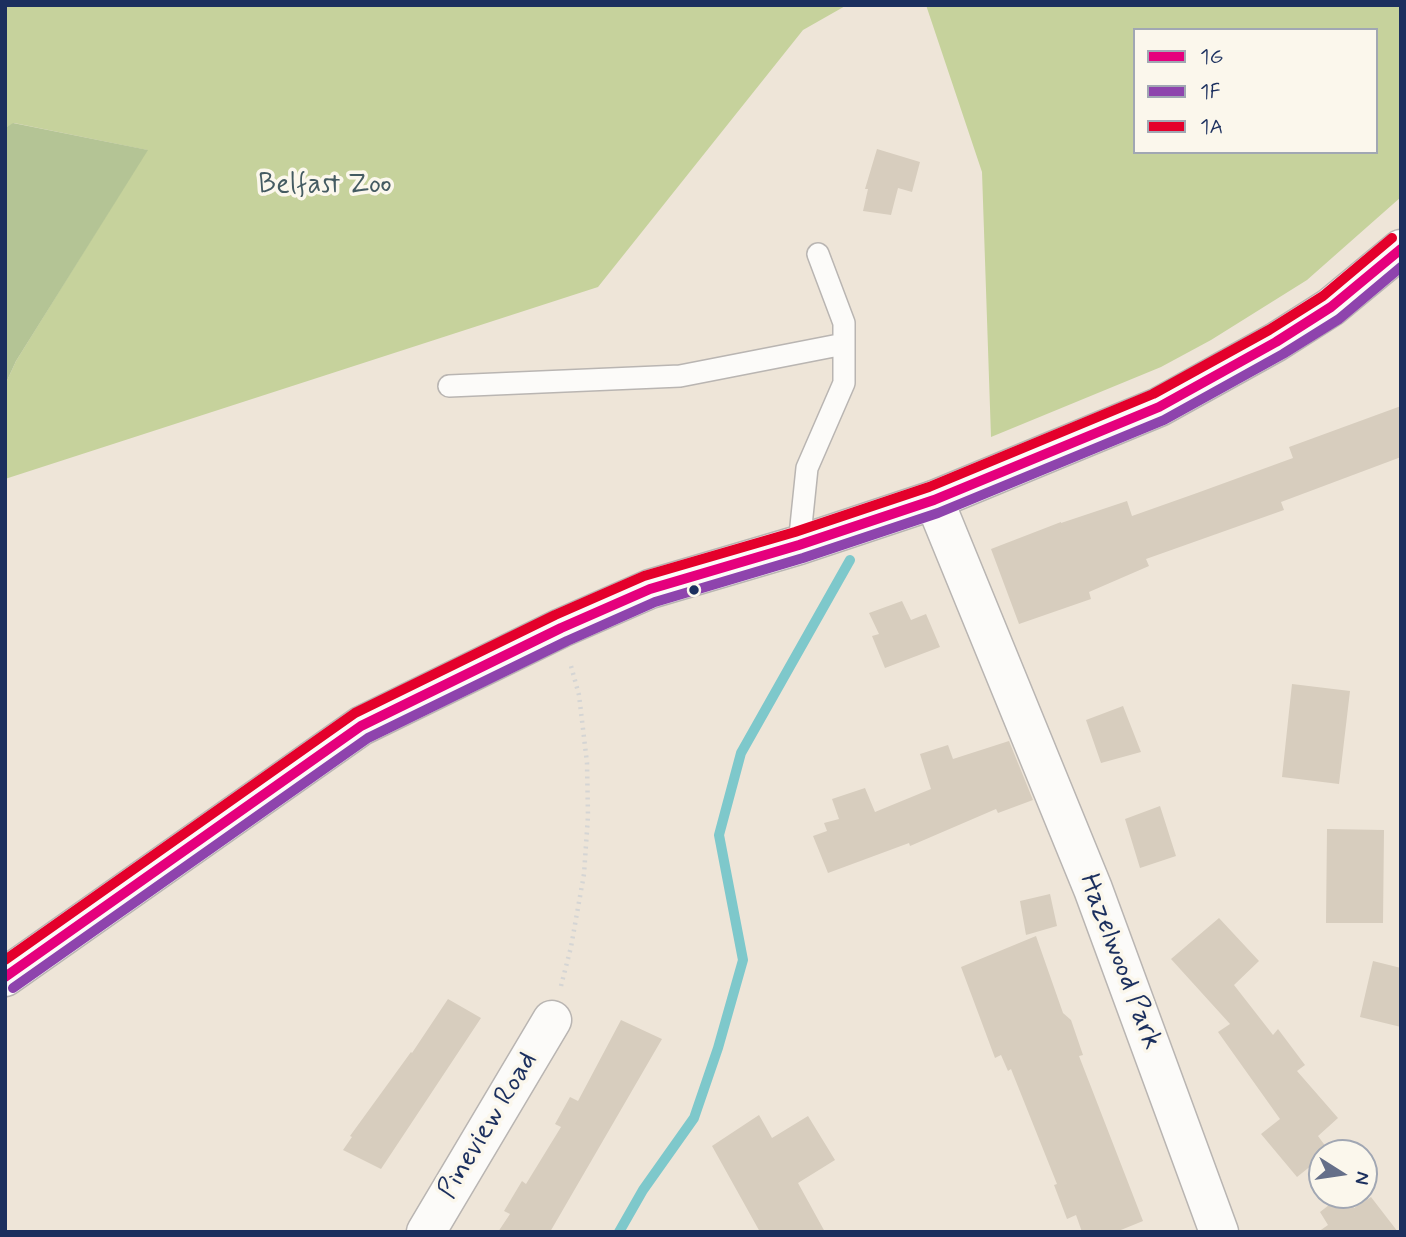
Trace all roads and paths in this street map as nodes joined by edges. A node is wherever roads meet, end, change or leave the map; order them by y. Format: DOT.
graph roads {
  1 [pos="1401,249"];
  2 [pos="818,254"];
  3 [pos="844,344"];
  4 [pos="449,386"];
  5 [pos="934,500"];
  6 [pos="799,545"];
  7 [pos="561,628"];
  8 [pos="5,977"];
  9 [pos="552,1020"];
  10 [pos="426,1232"];
  11 [pos="1219,1232"];
  1 -- 5 [label="main road"];
  2 -- 3 [label="lane"];
  3 -- 4 [label="lane"];
  3 -- 6 [label="lane"];
  5 -- 6 [label="main road"];
  5 -- 11 [label="main road, Hazelwood Park"];
  6 -- 7 [label="main road"];
  7 -- 8 [label="main road"];
  7 -- 9 [label="path"];
  9 -- 10 [label="main road, Pineview Road"];
}
